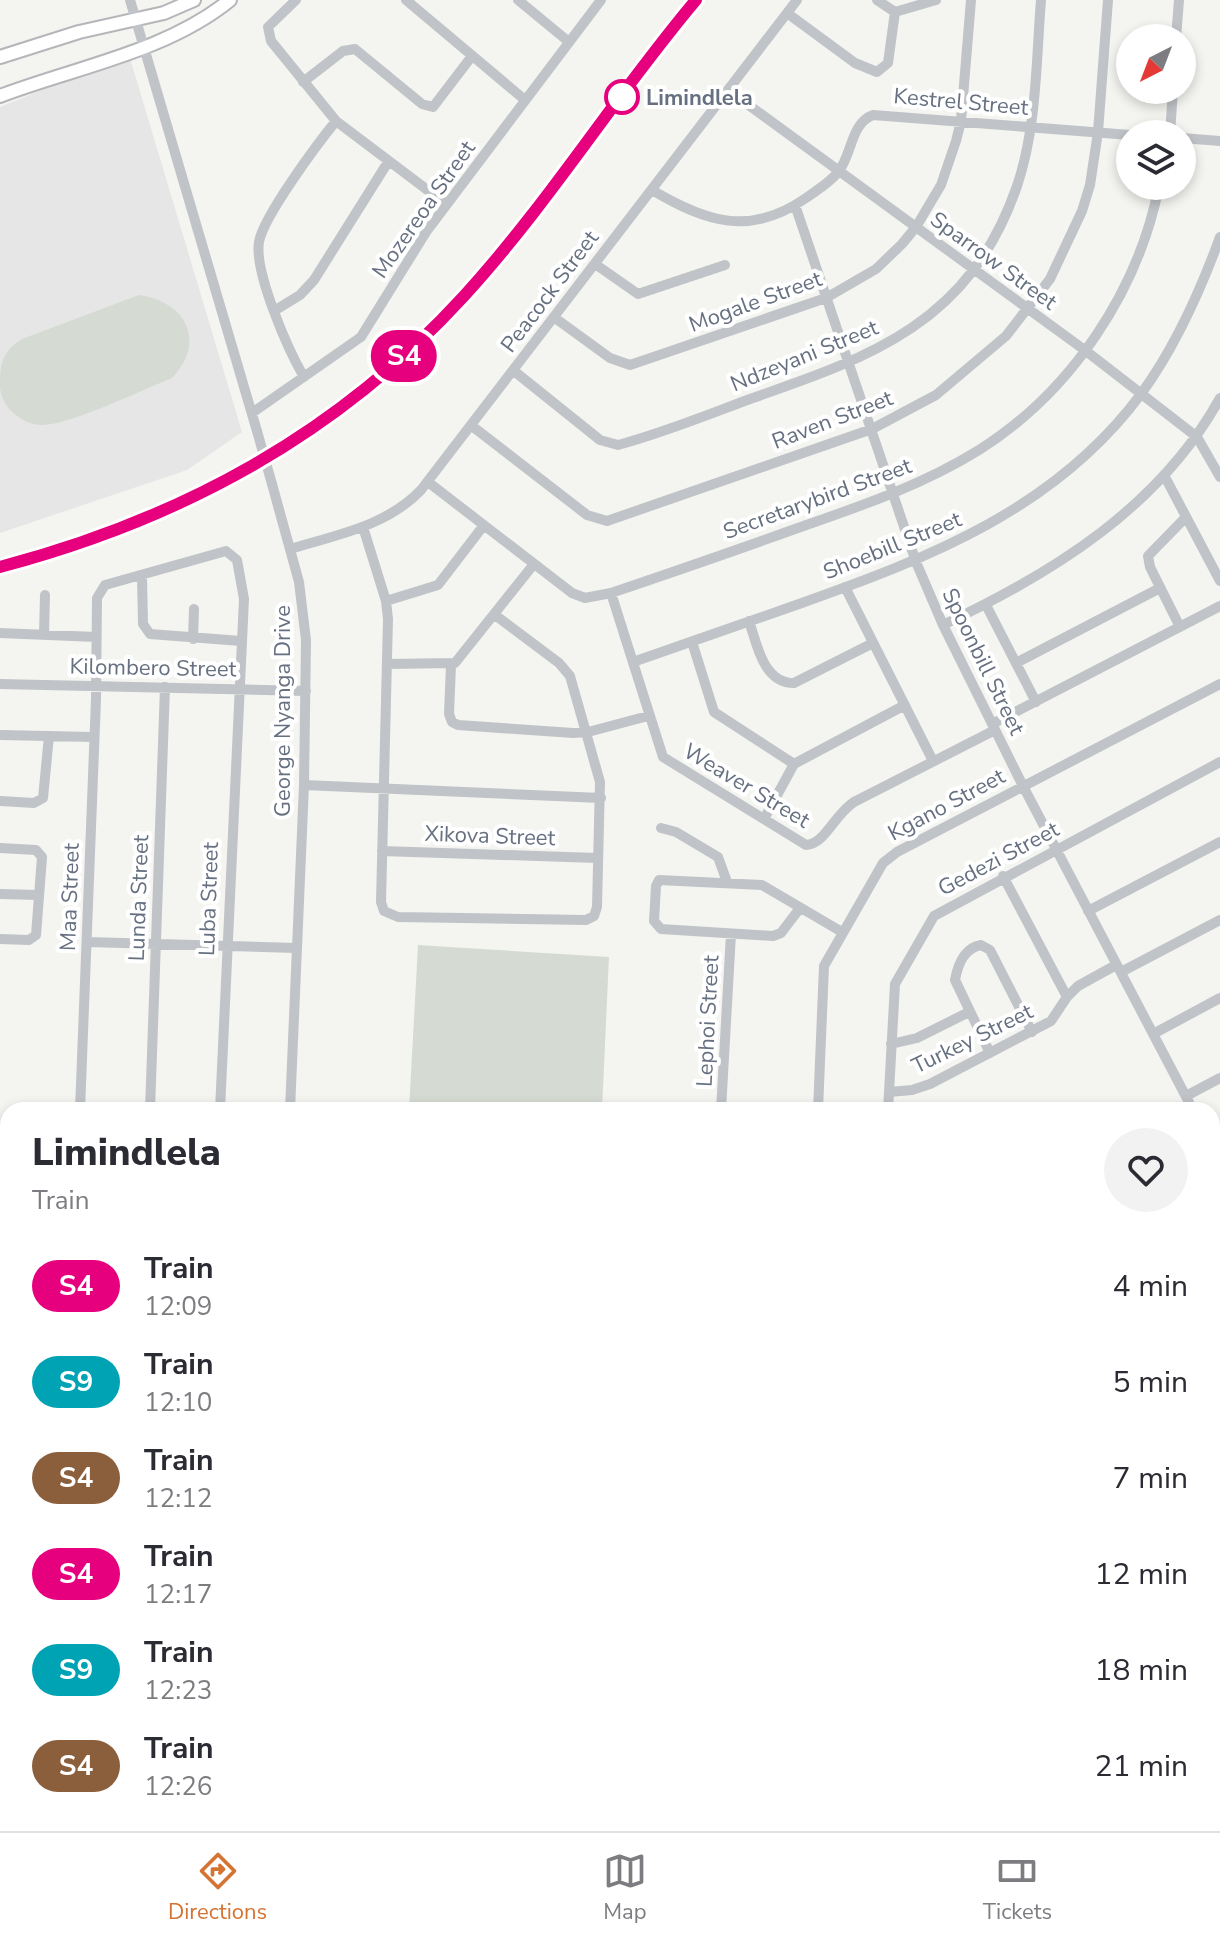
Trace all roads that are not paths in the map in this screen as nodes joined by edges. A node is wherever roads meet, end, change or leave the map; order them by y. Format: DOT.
graph roads {
  1 [pos="130,0"];
  2 [pos="194,0"];
  3 [pos="230,0"];
  4 [pos="296,0"];
  5 [pos="406,0"];
  6 [pos="518,0"];
  7 [pos="601,0"];
  8 [pos="797,0"];
  9 [pos="877,0"];
  10 [pos="936,0"];
  11 [pos="971,0"];
  12 [pos="1041,0"];
  13 [pos="1108,0"];
  14 [pos="1179,0"];
  15 [pos="895,12"];
  16 [pos="787,13"];
  17 [pos="135,18"];
  18 [pos="1177,24"];
  19 [pos="569,42"];
  20 [pos="144,46"];
  21 [pos="472,56"];
  22 [pos="0,57"];
  23 [pos="303,82"];
  24 [pos="728,90"];
  25 [pos="0,96"];
  26 [pos="525,100"];
  27 [pos="336,121"];
  28 [pos="961,121"];
  29 [pos="1031,127"];
  30 [pos="1098,132"];
  31 [pos="1116,134"];
  32 [pos="1196,139"];
  33 [pos="1220,141"];
  34 [pos="388,162"];
  35 [pos="840,171"];
  36 [pos="652,190"];
  37 [pos="1156,200"];
  38 [pos="446,204"];
  39 [pos="795,205"];
  40 [pos="916,227"];
  41 [pos="1220,237"];
  42 [pos="595,264"];
  43 [pos="725,265"];
  44 [pos="974,271"];
  45 [pos="826,298"];
  46 [pos="1029,310"];
  47 [pos="274,311"];
  48 [pos="555,318"];
  49 [pos="1086,351"];
  50 [pos="849,364"];
  51 [pos="514,371"];
  52 [pos="304,377"];
  53 [pos="1141,394"];
  54 [pos="1220,398"];
  55 [pos="252,413"];
  56 [pos="472,426"];
  57 [pos="872,429"];
  58 [pos="1197,437"];
  59 [pos="1164,475"];
  60 [pos="1220,477"];
  61 [pos="428,482"];
  62 [pos="894,495"];
  63 [pos="1186,517"];
  64 [pos="484,525"];
  65 [pos="363,527"];
  66 [pos="290,549"];
  67 [pos="916,562"];
  68 [pos="534,564"];
  69 [pos="142,576"];
  70 [pos="1220,581"];
  71 [pos="845,587"];
  72 [pos="1160,588"];
  73 [pos="611,593"];
  74 [pos="45,595"];
  75 [pos="386,601"];
  76 [pos="986,605"];
  77 [pos="1220,606"];
  78 [pos="194,609"];
  79 [pos="495,615"];
  80 [pos="749,621"];
  81 [pos="943,625"];
  82 [pos="1180,627"];
  83 [pos="0,633"];
  84 [pos="44,635"];
  85 [pos="96,637"];
  86 [pos="193,639"];
  87 [pos="241,641"];
  88 [pos="692,642"];
  89 [pos="873,643"];
  90 [pos="633,662"];
  91 [pos="1016,663"];
  92 [pos="387,664"];
  93 [pos="451,665"];
  94 [pos="0,684"];
  95 [pos="1220,684"];
  96 [pos="96,685"];
  97 [pos="165,687"];
  98 [pos="237,689"];
  99 [pos="306,691"];
  100 [pos="1036,702"];
  101 [pos="905,705"];
  102 [pos="648,716"];
  103 [pos="993,727"];
  104 [pos="588,732"];
  105 [pos="0,735"];
  106 [pos="49,736"];
  107 [pos="94,737"];
  108 [pos="933,761"];
  109 [pos="1220,762"];
  110 [pos="794,764"];
  111 [pos="304,785"];
  112 [pos="1023,786"];
  113 [pos="384,788"];
  114 [pos="601,798"];
  115 [pos="0,801"];
  116 [pos="764,819"];
  117 [pos="661,828"];
  118 [pos="1220,842"];
  119 [pos="0,848"];
  120 [pos="1056,849"];
  121 [pos="382,851"];
  122 [pos="597,858"];
  123 [pos="1003,876"];
  124 [pos="727,882"];
  125 [pos="0,894"];
  126 [pos="39,895"];
  127 [pos="800,908"];
  128 [pos="1088,911"];
  129 [pos="1220,920"];
  130 [pos="842,932"];
  131 [pos="731,934"];
  132 [pos="0,939"];
  133 [pos="87,942"];
  134 [pos="156,944"];
  135 [pos="226,946"];
  136 [pos="296,948"];
  137 [pos="1118,969"];
  138 [pos="1067,997"];
  139 [pos="1220,998"];
  140 [pos="969,1012"];
  141 [pos="1032,1032"];
  142 [pos="1153,1034"];
  143 [pos="891,1044"];
  144 [pos="990,1053"];
  145 [pos="1220,1078"];
  146 [pos="889,1092"];
  147 [pos="1186,1096"];
  148 [pos="80,1102"];
  149 [pos="150,1102"];
  150 [pos="220,1102"];
  151 [pos="290,1102"];
  152 [pos="721,1102"];
  153 [pos="818,1102"];
  154 [pos="888,1102"];
  155 [pos="1189,1102"];
  1 -- 17 [label="street, George Nyanga Drive"];
  2 -- 17 [label="main road"];
  3 -- 20 [label="main road"];
  4 -- 23 [label="street"];
  5 -- 21 [label="street"];
  6 -- 19 [label="street"];
  7 -- 19 [label="street, Mozereoa Street"];
  8 -- 16 [label="street, Peacock Street"];
  9 -- 15 [label="street"];
  10 -- 15 [label="street"];
  11 -- 28 [label="street, Mogale Street"];
  12 -- 29 [label="street, Ndzeyani Street"];
  13 -- 30 [label="street, Raven Street"];
  14 -- 18 [label="street"];
  15 -- 16 [label="street"];
  16 -- 24 [label="street, Peacock Street"];
  17 -- 20 [label="street, George Nyanga Drive"];
  17 -- 22 [label="main road"];
  19 -- 26 [label="street, Mozereoa Street"];
  20 -- 25 [label="main road"];
  20 -- 55 [label="street, George Nyanga Drive"];
  21 -- 23 [label="street"];
  21 -- 26 [label="street"];
  23 -- 27 [label="street"];
  24 -- 35 [label="street, Sparrow Street"];
  24 -- 36 [label="street, Peacock Street"];
  26 -- 38 [label="street, Mozereoa Street"];
  27 -- 34 [label="street"];
  27 -- 47 [label="street"];
  28 -- 29 [label="street, Kestrel Street"];
  28 -- 35 [label="street, Kestrel Street"];
  28 -- 40 [label="street, Mogale Street"];
  29 -- 30 [label="street, Kestrel Street"];
  29 -- 44 [label="street, Ndzeyani Street"];
  30 -- 31 [label="street, Kestrel Street"];
  30 -- 46 [label="street, Raven Street"];
  32 -- 33 [label="street"];
  34 -- 38 [label="street"];
  34 -- 47 [label="street"];
  35 -- 39 [label="street"];
  35 -- 40 [label="street, Sparrow Street"];
  36 -- 39 [label="street"];
  36 -- 42 [label="street, Peacock Street"];
  37 -- 49 [label="street, Secretarybird Street"];
  38 -- 52 [label="street, Mozereoa Street"];
  39 -- 45 [label="street, Spoonbill Street"];
  40 -- 44 [label="street, Sparrow Street"];
  40 -- 45 [label="street, Mogale Street"];
  41 -- 53 [label="street, Shoebill Street"];
  42 -- 43 [label="street"];
  42 -- 48 [label="street, Peacock Street"];
  44 -- 46 [label="street, Sparrow Street"];
  44 -- 50 [label="street, Ndzeyani Street"];
  45 -- 48 [label="street, Mogale Street"];
  45 -- 50 [label="street, Spoonbill Street"];
  46 -- 49 [label="street, Sparrow Street"];
  46 -- 57 [label="street, Raven Street"];
  47 -- 52 [label="street"];
  48 -- 51 [label="street, Peacock Street"];
  49 -- 53 [label="street, Sparrow Street"];
  49 -- 62 [label="street, Secretarybird Street"];
  50 -- 51 [label="street, Ndzeyani Street"];
  50 -- 57 [label="street, Spoonbill Street"];
  51 -- 56 [label="street, Peacock Street"];
  52 -- 55 [label="street, Mozereoa Street"];
  53 -- 58 [label="street, Sparrow Street"];
  53 -- 67 [label="street, Shoebill Street"];
  54 -- 58 [label="street"];
  55 -- 66 [label="street, George Nyanga Drive, bridge"];
  56 -- 57 [label="street, Raven Street"];
  56 -- 61 [label="street, Peacock Street"];
  57 -- 62 [label="street, Spoonbill Street"];
  58 -- 59 [label="street"];
  58 -- 60 [label="street, Sparrow Street"];
  59 -- 63 [label="street"];
  59 -- 76 [label="street"];
  61 -- 64 [label="street, Secretarybird Street"];
  61 -- 65 [label="street, Peacock Street"];
  62 -- 67 [label="street, Spoonbill Street"];
  62 -- 73 [label="street, Secretarybird Street"];
  63 -- 70 [label="street"];
  63 -- 72 [label="street"];
  64 -- 68 [label="street, Secretarybird Street"];
  64 -- 75 [label="street"];
  65 -- 66 [label="street, Peacock Street"];
  65 -- 75 [label="street"];
  66 -- 99 [label="street, George Nyanga Drive"];
  67 -- 71 [label="street, Shoebill Street"];
  67 -- 81 [label="street, Spoonbill Street"];
  68 -- 73 [label="street, Secretarybird Street"];
  68 -- 79 [label="street"];
  69 -- 85 [label="street, Maa Street"];
  69 -- 86 [label="street"];
  69 -- 87 [label="street, Luba Street"];
  71 -- 80 [label="street, Shoebill Street"];
  71 -- 89 [label="street"];
  72 -- 82 [label="street"];
  72 -- 91 [label="street"];
  73 -- 90 [label="street, Weaver Street"];
  74 -- 84 [label="street"];
  75 -- 92 [label="street"];
  76 -- 81 [label="street"];
  76 -- 91 [label="street"];
  77 -- 82 [label="street, Weaver Street"];
  78 -- 86 [label="street"];
  79 -- 93 [label="street"];
  79 -- 104 [label="street"];
  80 -- 88 [label="street, Shoebill Street"];
  80 -- 89 [label="street"];
  81 -- 103 [label="street, Spoonbill Street"];
  82 -- 100 [label="street, Weaver Street"];
  83 -- 84 [label="street"];
  84 -- 85 [label="street"];
  85 -- 96 [label="street, Maa Street"];
  86 -- 87 [label="street"];
  87 -- 98 [label="street, Luba Street"];
  88 -- 90 [label="street, Shoebill Street"];
  88 -- 110 [label="street"];
  89 -- 101 [label="street"];
  90 -- 102 [label="street, Weaver Street"];
  91 -- 100 [label="street"];
  92 -- 93 [label="street"];
  92 -- 113 [label="street"];
  93 -- 104 [label="street"];
  94 -- 96 [label="street, Kilombero Street"];
  95 -- 112 [label="street, Kgano Street"];
  96 -- 97 [label="street, Kilombero Street"];
  96 -- 107 [label="street, Maa Street"];
  97 -- 98 [label="street, Kilombero Street"];
  97 -- 134 [label="street, Lunda Street"];
  98 -- 99 [label="street, Kilombero Street"];
  98 -- 135 [label="street, Luba Street"];
  99 -- 111 [label="street, George Nyanga Drive"];
  100 -- 103 [label="street, Weaver Street"];
  101 -- 108 [label="street"];
  101 -- 110 [label="street"];
  102 -- 104 [label="street"];
  102 -- 116 [label="street, Weaver Street"];
  103 -- 108 [label="street, Weaver Street"];
  103 -- 112 [label="street, Spoonbill Street"];
  104 -- 114 [label="street"];
  105 -- 106 [label="street"];
  106 -- 107 [label="street"];
  106 -- 115 [label="street"];
  107 -- 133 [label="street, Maa Street"];
  108 -- 116 [label="street, Weaver Street"];
  109 -- 120 [label="street, Gedezi Street"];
  110 -- 116 [label="street"];
  111 -- 113 [label="street"];
  111 -- 136 [label="street, George Nyanga Drive"];
  112 -- 120 [label="street, Spoonbill Street"];
  112 -- 130 [label="street, Kgano Street"];
  113 -- 114 [label="street"];
  113 -- 121 [label="street"];
  114 -- 122 [label="street"];
  117 -- 124 [label="street"];
  118 -- 128 [label="street"];
  119 -- 126 [label="street"];
  120 -- 123 [label="street, Gedezi Street"];
  120 -- 128 [label="street, Spoonbill Street"];
  121 -- 122 [label="street, Xikova Street"];
  121 -- 122 [label="street"];
  123 -- 138 [label="street"];
  123 -- 143 [label="street, Gedezi Street"];
  124 -- 127 [label="street"];
  124 -- 131 [label="street"];
  125 -- 126 [label="street"];
  126 -- 132 [label="street"];
  127 -- 130 [label="street"];
  127 -- 131 [label="street"];
  128 -- 137 [label="street, Spoonbill Street"];
  129 -- 137 [label="street, Turkey Street"];
  130 -- 153 [label="street, Kgano Street"];
  131 -- 152 [label="street, Lephoi Street"];
  133 -- 134 [label="street"];
  133 -- 148 [label="street, Maa Street"];
  134 -- 135 [label="street"];
  134 -- 149 [label="street, Lunda Street"];
  135 -- 136 [label="street"];
  135 -- 150 [label="street, Luba Street"];
  136 -- 151 [label="street, George Nyanga Drive"];
  137 -- 138 [label="street, Turkey Street"];
  137 -- 142 [label="street, Spoonbill Street"];
  138 -- 141 [label="street, Turkey Street"];
  139 -- 142 [label="street"];
  140 -- 141 [label="street"];
  140 -- 143 [label="street"];
  140 -- 144 [label="street"];
  141 -- 144 [label="street, Turkey Street"];
  142 -- 147 [label="street, Spoonbill Street"];
  143 -- 146 [label="street, Gedezi Street"];
  144 -- 146 [label="street, Turkey Street"];
  145 -- 147 [label="street"];
  146 -- 154 [label="street, Gedezi Street"];
  147 -- 155 [label="street, Spoonbill Street"];
}
